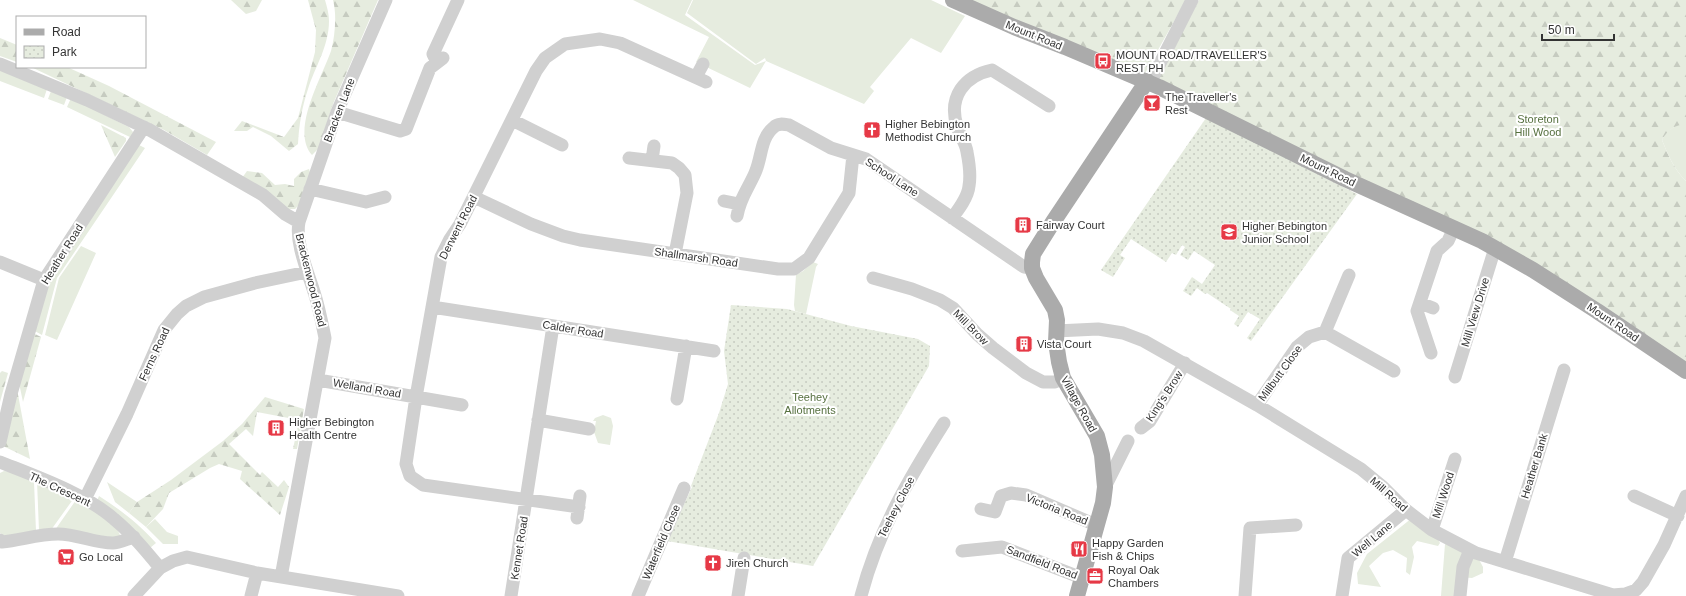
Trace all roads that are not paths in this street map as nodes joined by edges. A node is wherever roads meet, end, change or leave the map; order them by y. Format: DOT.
graph roads {
  1 [pos="386,0"];
  2 [pos="458,0"];
  3 [pos="953,0"];
  4 [pos="1192,0"];
  5 [pos="0,64"];
  6 [pos="703,64"];
  7 [pos="1146,85"];
  8 [pos="1050,105"];
  9 [pos="336,112"];
  10 [pos="512,120"];
  11 [pos="144,127"];
  12 [pos="562,145"];
  13 [pos="654,146"];
  14 [pos="853,155"];
  15 [pos="629,158"];
  16 [pos="652,160"];
  17 [pos="310,188"];
  18 [pos="384,197"];
  19 [pos="474,197"];
  20 [pos="724,201"];
  21 [pos="952,218"];
  22 [pos="300,222"];
  23 [pos="1454,228"];
  24 [pos="1495,248"];
  25 [pos="675,254"];
  26 [pos="0,262"];
  27 [pos="1032,268"];
  28 [pos="308,272"];
  29 [pos="1349,274"];
  30 [pos="873,278"];
  31 [pos="44,280"];
  32 [pos="1420,303"];
  33 [pos="432,307"];
  34 [pos="1433,308"];
  35 [pos="553,326"];
  36 [pos="1056,331"];
  37 [pos="1325,332"];
  38 [pos="686,346"];
  39 [pos="714,351"];
  40 [pos="1431,353"];
  41 [pos="1185,363"];
  42 [pos="1564,370"];
  43 [pos="1394,371"];
  44 [pos="1686,371"];
  45 [pos="1455,377"];
  46 [pos="1063,378"];
  47 [pos="318,380"];
  48 [pos="416,397"];
  49 [pos="676,399"];
  50 [pos="462,405"];
  51 [pos="1257,405"];
  52 [pos="538,420"];
  53 [pos="944,424"];
  54 [pos="589,428"];
  55 [pos="1141,428"];
  56 [pos="1128,441"];
  57 [pos="0,442"];
  58 [pos="1455,459"];
  59 [pos="0,462"];
  60 [pos="1105,487"];
  61 [pos="684,488"];
  62 [pos="1634,496"];
  63 [pos="85,499"];
  64 [pos="527,499"];
  65 [pos="579,507"];
  66 [pos="1683,507"];
  67 [pos="981,509"];
  68 [pos="1406,510"];
  69 [pos="1096,525"];
  70 [pos="1296,525"];
  71 [pos="1432,530"];
  72 [pos="134,537"];
  73 [pos="0,540"];
  74 [pos="1470,550"];
  75 [pos="962,551"];
  76 [pos="744,558"];
  77 [pos="1505,562"];
  78 [pos="160,568"];
  79 [pos="257,573"];
  80 [pos="281,577"];
  81 [pos="1082,578"];
  82 [pos="134,596"];
  83 [pos="252,596"];
  84 [pos="398,596"];
  85 [pos="511,596"];
  86 [pos="638,596"];
  87 [pos="738,596"];
  88 [pos="861,596"];
  89 [pos="1077,596"];
  90 [pos="1245,596"];
  91 [pos="1342,596"];
  92 [pos="1460,596"];
  1 -- 9 [label="street, Bracken Lane"];
  2 -- 9 [label="street"];
  3 -- 7 [label="main road, Mount Road"];
  4 -- 7 [label="street"];
  5 -- 11 [label="street, Brackenwood Road"];
  6 -- 10 [label="street, Derwent Road"];
  7 -- 23 [label="main road, Mount Road"];
  7 -- 27 [label="main road"];
  8 -- 21 [label="street"];
  9 -- 17 [label="street, Bracken Lane"];
  10 -- 12 [label="street"];
  10 -- 19 [label="street, Derwent Road"];
  11 -- 22 [label="street, Brackenwood Road"];
  11 -- 31 [label="street, Heather Road"];
  13 -- 16 [label="street"];
  14 -- 20 [label="street, School Lane"];
  14 -- 21 [label="street, School Lane"];
  14 -- 25 [label="street, Shallmarsh Road"];
  15 -- 16 [label="street"];
  16 -- 25 [label="street"];
  17 -- 18 [label="street"];
  17 -- 22 [label="street, Bracken Lane"];
  19 -- 25 [label="street, Shallmarsh Road"];
  19 -- 33 [label="street, Derwent Road"];
  21 -- 27 [label="street, School Lane"];
  22 -- 28 [label="street, Brackenwood Road"];
  23 -- 24 [label="main road, Mount Road"];
  23 -- 32 [label="street"];
  24 -- 44 [label="main road, Mount Road"];
  24 -- 45 [label="street, Mill View Drive"];
  26 -- 31 [label="street"];
  27 -- 36 [label="main road, Village Road"];
  28 -- 47 [label="street, Brackenwood Road"];
  28 -- 63 [label="street, Ferns Road"];
  29 -- 37 [label="street"];
  30 -- 46 [label="street, Mill Brow"];
  31 -- 57 [label="street, Heather Road"];
  32 -- 34 [label="street"];
  32 -- 40 [label="street"];
  33 -- 35 [label="street, Calder Road"];
  33 -- 48 [label="street, Derwent Road"];
  35 -- 38 [label="street, Calder Road"];
  35 -- 52 [label="street, Kennet Road"];
  36 -- 41 [label="street, Mill Road"];
  36 -- 46 [label="main road, Village Road"];
  37 -- 43 [label="street"];
  37 -- 51 [label="street, Millbutt Close"];
  38 -- 39 [label="street, Calder Road"];
  38 -- 49 [label="street"];
  41 -- 51 [label="street, Mill Road"];
  41 -- 55 [label="street, King's Brow"];
  42 -- 77 [label="street, Heather Bank"];
  46 -- 60 [label="main road, Village Road"];
  47 -- 48 [label="street, Welland Road"];
  47 -- 80 [label="street, Brackenwood Road"];
  48 -- 50 [label="street, Welland Road"];
  48 -- 64 [label="street, Derwent Road"];
  51 -- 68 [label="street, Mill Road"];
  52 -- 54 [label="street"];
  52 -- 64 [label="street, Kennet Road"];
  53 -- 88 [label="street, Teehey Close"];
  56 -- 60 [label="street"];
  58 -- 71 [label="street, Mill Wood"];
  59 -- 63 [label="street, The Crescent"];
  60 -- 69 [label="main road, Village Road"];
  61 -- 86 [label="street, Waterfield Close"];
  62 -- 66 [label="street"];
  63 -- 72 [label="street, The Crescent"];
  64 -- 65 [label="street"];
  64 -- 85 [label="street, Kennet Road"];
  66 -- 77 [label="street, Mill Road"];
  67 -- 69 [label="street, Victoria Road"];
  68 -- 71 [label="street, Mill Road"];
  68 -- 91 [label="street, Well Lane"];
  69 -- 81 [label="main road, Village Road"];
  70 -- 90 [label="street"];
  71 -- 74 [label="street, Mill Road"];
  72 -- 73 [label="street"];
  72 -- 78 [label="street, The Crescent"];
  74 -- 77 [label="street, Mill Road"];
  74 -- 92 [label="street"];
  75 -- 81 [label="street, Sandfield Road"];
  76 -- 87 [label="street"];
  78 -- 79 [label="street"];
  78 -- 82 [label="street"];
  79 -- 80 [label="street"];
  79 -- 83 [label="street"];
  80 -- 84 [label="street"];
  81 -- 89 [label="main road, Village Road"];
}
